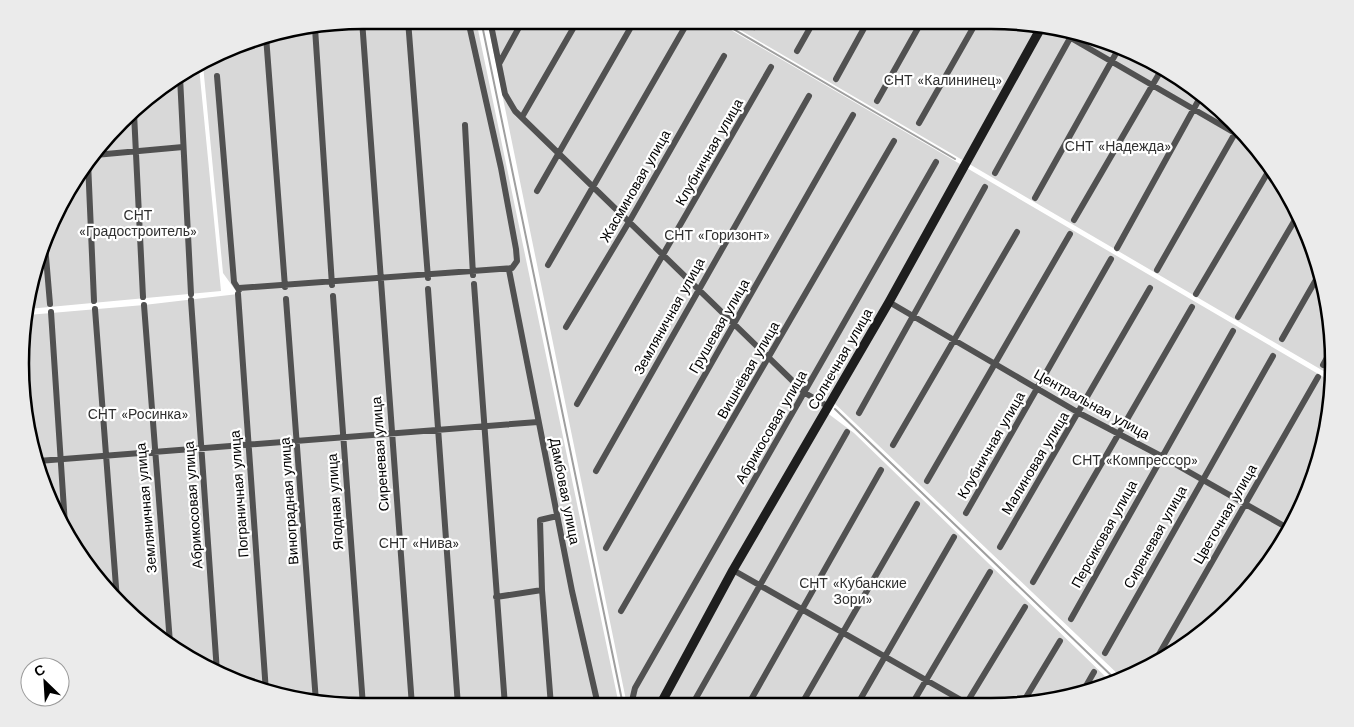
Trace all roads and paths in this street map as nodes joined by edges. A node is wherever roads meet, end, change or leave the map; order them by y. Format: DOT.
graph roads {
  1 [pos="363,29"];
  2 [pos="409,29"];
  3 [pos="470,29"];
  4 [pos="492,29"];
  5 [pos="518,29"];
  6 [pos="573,29"];
  7 [pos="630,29"];
  8 [pos="684,29"];
  9 [pos="809,29"];
  10 [pos="863,29"];
  11 [pos="918,29"];
  12 [pos="972,29"];
  13 [pos="315,33"];
  14 [pos="1038,33"];
  15 [pos="1070,38"];
  16 [pos="1071,39"];
  17 [pos="267,43"];
  18 [pos="797,51"];
  19 [pos="1116,53"];
  20 [pos="724,56"];
  21 [pos="1111,62"];
  22 [pos="499,64"];
  23 [pos="771,68"];
  24 [pos="1159,74"];
  25 [pos="217,76"];
  26 [pos="836,79"];
  27 [pos="180,84"];
  28 [pos="1152,86"];
  29 [pos="809,96"];
  30 [pos="877,101"];
  31 [pos="1198,101"];
  32 [pos="1193,110"];
  33 [pos="853,116"];
  34 [pos="522,117"];
  35 [pos="134,120"];
  36 [pos="919,123"];
  37 [pos="465,125"];
  38 [pos="1226,126"];
  39 [pos="1234,134"];
  40 [pos="894,141"];
  41 [pos="184,148"];
  42 [pos="135,152"];
  43 [pos="559,152"];
  44 [pos="103,154"];
  45 [pos="936,162"];
  46 [pos="88,173"];
  47 [pos="995,174"];
  48 [pos="1267,175"];
  49 [pos="595,186"];
  50 [pos="985,187"];
  51 [pos="537,191"];
  52 [pos="1035,198"];
  53 [pos="1074,220"];
  54 [pos="629,222"];
  55 [pos="1294,222"];
  56 [pos="1017,232"];
  57 [pos="1070,234"];
  58 [pos="1117,248"];
  59 [pos="664,256"];
  60 [pos="46,258"];
  61 [pos="1111,259"];
  62 [pos="548,265"];
  63 [pos="509,270"];
  64 [pos="1156,270"];
  65 [pos="427,274"];
  66 [pos="473,274"];
  67 [pos="379,275"];
  68 [pos="1315,281"];
  69 [pos="285,284"];
  70 [pos="332,284"];
  71 [pos="474,284"];
  72 [pos="699,288"];
  73 [pos="1150,288"];
  74 [pos="428,289"];
  75 [pos="239,291"];
  76 [pos="143,293"];
  77 [pos="1196,294"];
  78 [pos="333,296"];
  79 [pos="94,299"];
  80 [pos="286,299"];
  81 [pos="889,302"];
  82 [pos="1192,307"];
  83 [pos="144,308"];
  84 [pos="95,311"];
  85 [pos="913,317"];
  86 [pos="1238,318"];
  87 [pos="735,324"];
  88 [pos="566,327"];
  89 [pos="1233,331"];
  90 [pos="1282,339"];
  91 [pos="955,340"];
  92 [pos="1273,356"];
  93 [pos="770,357"];
  94 [pos="1325,361"];
  95 [pos="995,364"];
  96 [pos="1323,365"];
  97 [pos="1318,377"];
  98 [pos="1037,389"];
  99 [pos="805,392"];
  100 [pos="577,404"];
  101 [pos="828,407"];
  102 [pos="860,413"];
  103 [pos="1079,413"];
  104 [pos="538,422"];
  105 [pos="484,426"];
  106 [pos="438,430"];
  107 [pos="847,432"];
  108 [pos="390,434"];
  109 [pos="1120,435"];
  110 [pos="343,438"];
  111 [pos="296,442"];
  112 [pos="248,445"];
  113 [pos="893,446"];
  114 [pos="201,448"];
  115 [pos="154,453"];
  116 [pos="108,456"];
  117 [pos="1162,456"];
  118 [pos="60,459"];
  119 [pos="44,460"];
  120 [pos="881,470"];
  121 [pos="596,471"];
  122 [pos="1203,479"];
  123 [pos="928,481"];
  124 [pos="1246,503"];
  125 [pos="917,504"];
  126 [pos="966,513"];
  127 [pos="64,514"];
  128 [pos="557,516"];
  129 [pos="1284,526"];
  130 [pos="954,537"];
  131 [pos="1000,547"];
  132 [pos="606,548"];
  133 [pos="733,570"];
  134 [pos="990,572"];
  135 [pos="1034,582"];
  136 [pos="760,587"];
  137 [pos="116,589"];
  138 [pos="542,590"];
  139 [pos="496,597"];
  140 [pos="1025,607"];
  141 [pos="802,610"];
  142 [pos="621,611"];
  143 [pos="1071,618"];
  144 [pos="842,633"];
  145 [pos="169,636"];
  146 [pos="1060,641"];
  147 [pos="1161,651"];
  148 [pos="1105,653"];
  149 [pos="885,656"];
  150 [pos="217,665"];
  151 [pos="1094,672"];
  152 [pos="927,680"];
  153 [pos="265,683"];
  154 [pos="1087,684"];
  155 [pos="315,694"];
  156 [pos="1027,696"];
  157 [pos="362,698"];
  158 [pos="411,698"];
  159 [pos="457,698"];
  160 [pos="504,698"];
  161 [pos="550,698"];
  162 [pos="596,698"];
  163 [pos="633,698"];
  164 [pos="664,698"];
  165 [pos="696,698"];
  166 [pos="752,698"];
  167 [pos="805,698"];
  168 [pos="861,698"];
  169 [pos="916,698"];
  170 [pos="957,698"];
  171 [pos="971,698"];
  1 -- 67 [label="street"];
  2 -- 65 [label="street"];
  3 -- 63 [label="street"];
  4 -- 22 [label="street"];
  5 -- 22 [label="street"];
  6 -- 34 [label="street"];
  7 -- 43 [label="street"];
  8 -- 49 [label="street"];
  9 -- 18 [label="street"];
  10 -- 26 [label="street"];
  11 -- 30 [label="street"];
  12 -- 36 [label="street"];
  13 -- 70 [label="street"];
  14 -- 81 [label="street, Солнечная улица"];
  15 -- 47 [label="street"];
  16 -- 21 [label="street"];
  17 -- 69 [label="street"];
  19 -- 21 [label="street"];
  20 -- 54 [label="street, Жасминовая улица"];
  21 -- 28 [label="street"];
  21 -- 52 [label="street"];
  22 -- 34 [label="street"];
  23 -- 59 [label="street, Клубничная улица"];
  24 -- 28 [label="street"];
  25 -- 75 [label="street"];
  27 -- 41 [label="street, Абрикосовая улица"];
  28 -- 32 [label="street"];
  28 -- 53 [label="street"];
  29 -- 72 [label="street, Земляничная улица"];
  31 -- 32 [label="street"];
  32 -- 38 [label="street"];
  32 -- 58 [label="street"];
  33 -- 87 [label="street, Грушевая улица"];
  34 -- 43 [label="street"];
  35 -- 42 [label="street"];
  37 -- 66 [label="street"];
  39 -- 64 [label="street"];
  40 -- 93 [label="street, Вишнёвая улица"];
  41 -- 42 [label="street"];
  41 -- 114 [label="street, Абрикосовая улица"];
  42 -- 44 [label="street"];
  42 -- 76 [label="street"];
  43 -- 49 [label="street"];
  43 -- 51 [label="street"];
  45 -- 99 [label="street, Абрикосовая улица"];
  46 -- 79 [label="street"];
  48 -- 77 [label="street"];
  49 -- 54 [label="street"];
  49 -- 62 [label="street"];
  50 -- 85 [label="street"];
  54 -- 59 [label="street"];
  54 -- 88 [label="street, Жасминовая улица"];
  55 -- 86 [label="street"];
  56 -- 91 [label="street"];
  57 -- 95 [label="street"];
  59 -- 72 [label="street"];
  59 -- 100 [label="street, Клубничная улица"];
  60 -- 118 [label="street"];
  61 -- 98 [label="street, Клубничная улица"];
  63 -- 66 [label="street"];
  63 -- 104 [label="street, Дамбовая улица"];
  65 -- 66 [label="street"];
  65 -- 67 [label="street"];
  67 -- 70 [label="street"];
  67 -- 108 [label="street, Сиреневая улица"];
  68 -- 90 [label="street"];
  69 -- 70 [label="street"];
  69 -- 75 [label="street"];
  71 -- 105 [label="street"];
  72 -- 87 [label="street"];
  72 -- 121 [label="street, Земляничная улица"];
  73 -- 103 [label="street, Малиновая улица"];
  74 -- 106 [label="street"];
  75 -- 112 [label="street, Пограничная улица"];
  78 -- 110 [label="street, Ягодная улица"];
  80 -- 111 [label="street, Виноградная улица"];
  81 -- 85 [label="street, Центральная улица"];
  81 -- 101 [label="street, Солнечная улица"];
  82 -- 109 [label="street"];
  83 -- 115 [label="street, Земляничная улица"];
  84 -- 116 [label="street"];
  85 -- 91 [label="street, Центральная улица"];
  85 -- 102 [label="street"];
  87 -- 93 [label="street"];
  87 -- 132 [label="street, Грушевая улица"];
  89 -- 117 [label="street, Персиковая улица"];
  91 -- 95 [label="street, Центральная улица"];
  91 -- 113 [label="street"];
  92 -- 122 [label="street, Сиреневая улица"];
  93 -- 99 [label="street"];
  93 -- 142 [label="street, Вишнёвая улица"];
  94 -- 96 [label="street"];
  95 -- 98 [label="street, Центральная улица"];
  95 -- 123 [label="street"];
  97 -- 124 [label="street, Цветочная улица"];
  98 -- 103 [label="street, Центральная улица"];
  98 -- 126 [label="street, Клубничная улица"];
  99 -- 101 [label="street"];
  99 -- 163 [label="street, Абрикосовая улица"];
  101 -- 133 [label="street, Солнечная улица"];
  103 -- 109 [label="street, Центральная улица"];
  103 -- 131 [label="street, Малиновая улица"];
  104 -- 105 [label="street"];
  104 -- 128 [label="street, Дамбовая улица"];
  105 -- 106 [label="street"];
  105 -- 139 [label="street"];
  106 -- 108 [label="street"];
  106 -- 159 [label="street"];
  107 -- 136 [label="street"];
  108 -- 110 [label="street"];
  108 -- 158 [label="street, Сиреневая улица"];
  109 -- 117 [label="street, Центральная улица"];
  109 -- 135 [label="street"];
  110 -- 111 [label="street"];
  110 -- 157 [label="street, Ягодная улица"];
  111 -- 112 [label="street"];
  111 -- 155 [label="street, Виноградная улица"];
  112 -- 114 [label="street"];
  112 -- 153 [label="street, Пограничная улица"];
  114 -- 115 [label="street"];
  114 -- 150 [label="street, Абрикосовая улица"];
  115 -- 116 [label="street"];
  115 -- 145 [label="street, Земляничная улица"];
  116 -- 118 [label="street"];
  116 -- 137 [label="street"];
  117 -- 122 [label="street, Центральная улица"];
  117 -- 143 [label="street, Персиковая улица"];
  118 -- 119 [label="street"];
  118 -- 127 [label="street"];
  120 -- 141 [label="street"];
  122 -- 124 [label="street, Центральная улица"];
  122 -- 148 [label="street, Сиреневая улица"];
  124 -- 129 [label="street, Центральная улица"];
  124 -- 147 [label="street, Цветочная улица"];
  125 -- 144 [label="street"];
  128 -- 138 [label="street"];
  128 -- 162 [label="street, Дамбовая улица"];
  130 -- 149 [label="street"];
  133 -- 136 [label="street"];
  133 -- 164 [label="street, Солнечная улица"];
  134 -- 152 [label="street"];
  136 -- 141 [label="street"];
  136 -- 165 [label="street"];
  138 -- 139 [label="street"];
  138 -- 161 [label="street"];
  139 -- 160 [label="street"];
  140 -- 171 [label="street"];
  141 -- 144 [label="street"];
  141 -- 166 [label="street"];
  144 -- 149 [label="street"];
  144 -- 167 [label="street"];
  146 -- 156 [label="street"];
  149 -- 152 [label="street"];
  149 -- 168 [label="street"];
  151 -- 154 [label="street"];
  152 -- 169 [label="street"];
  152 -- 170 [label="street"];
}
